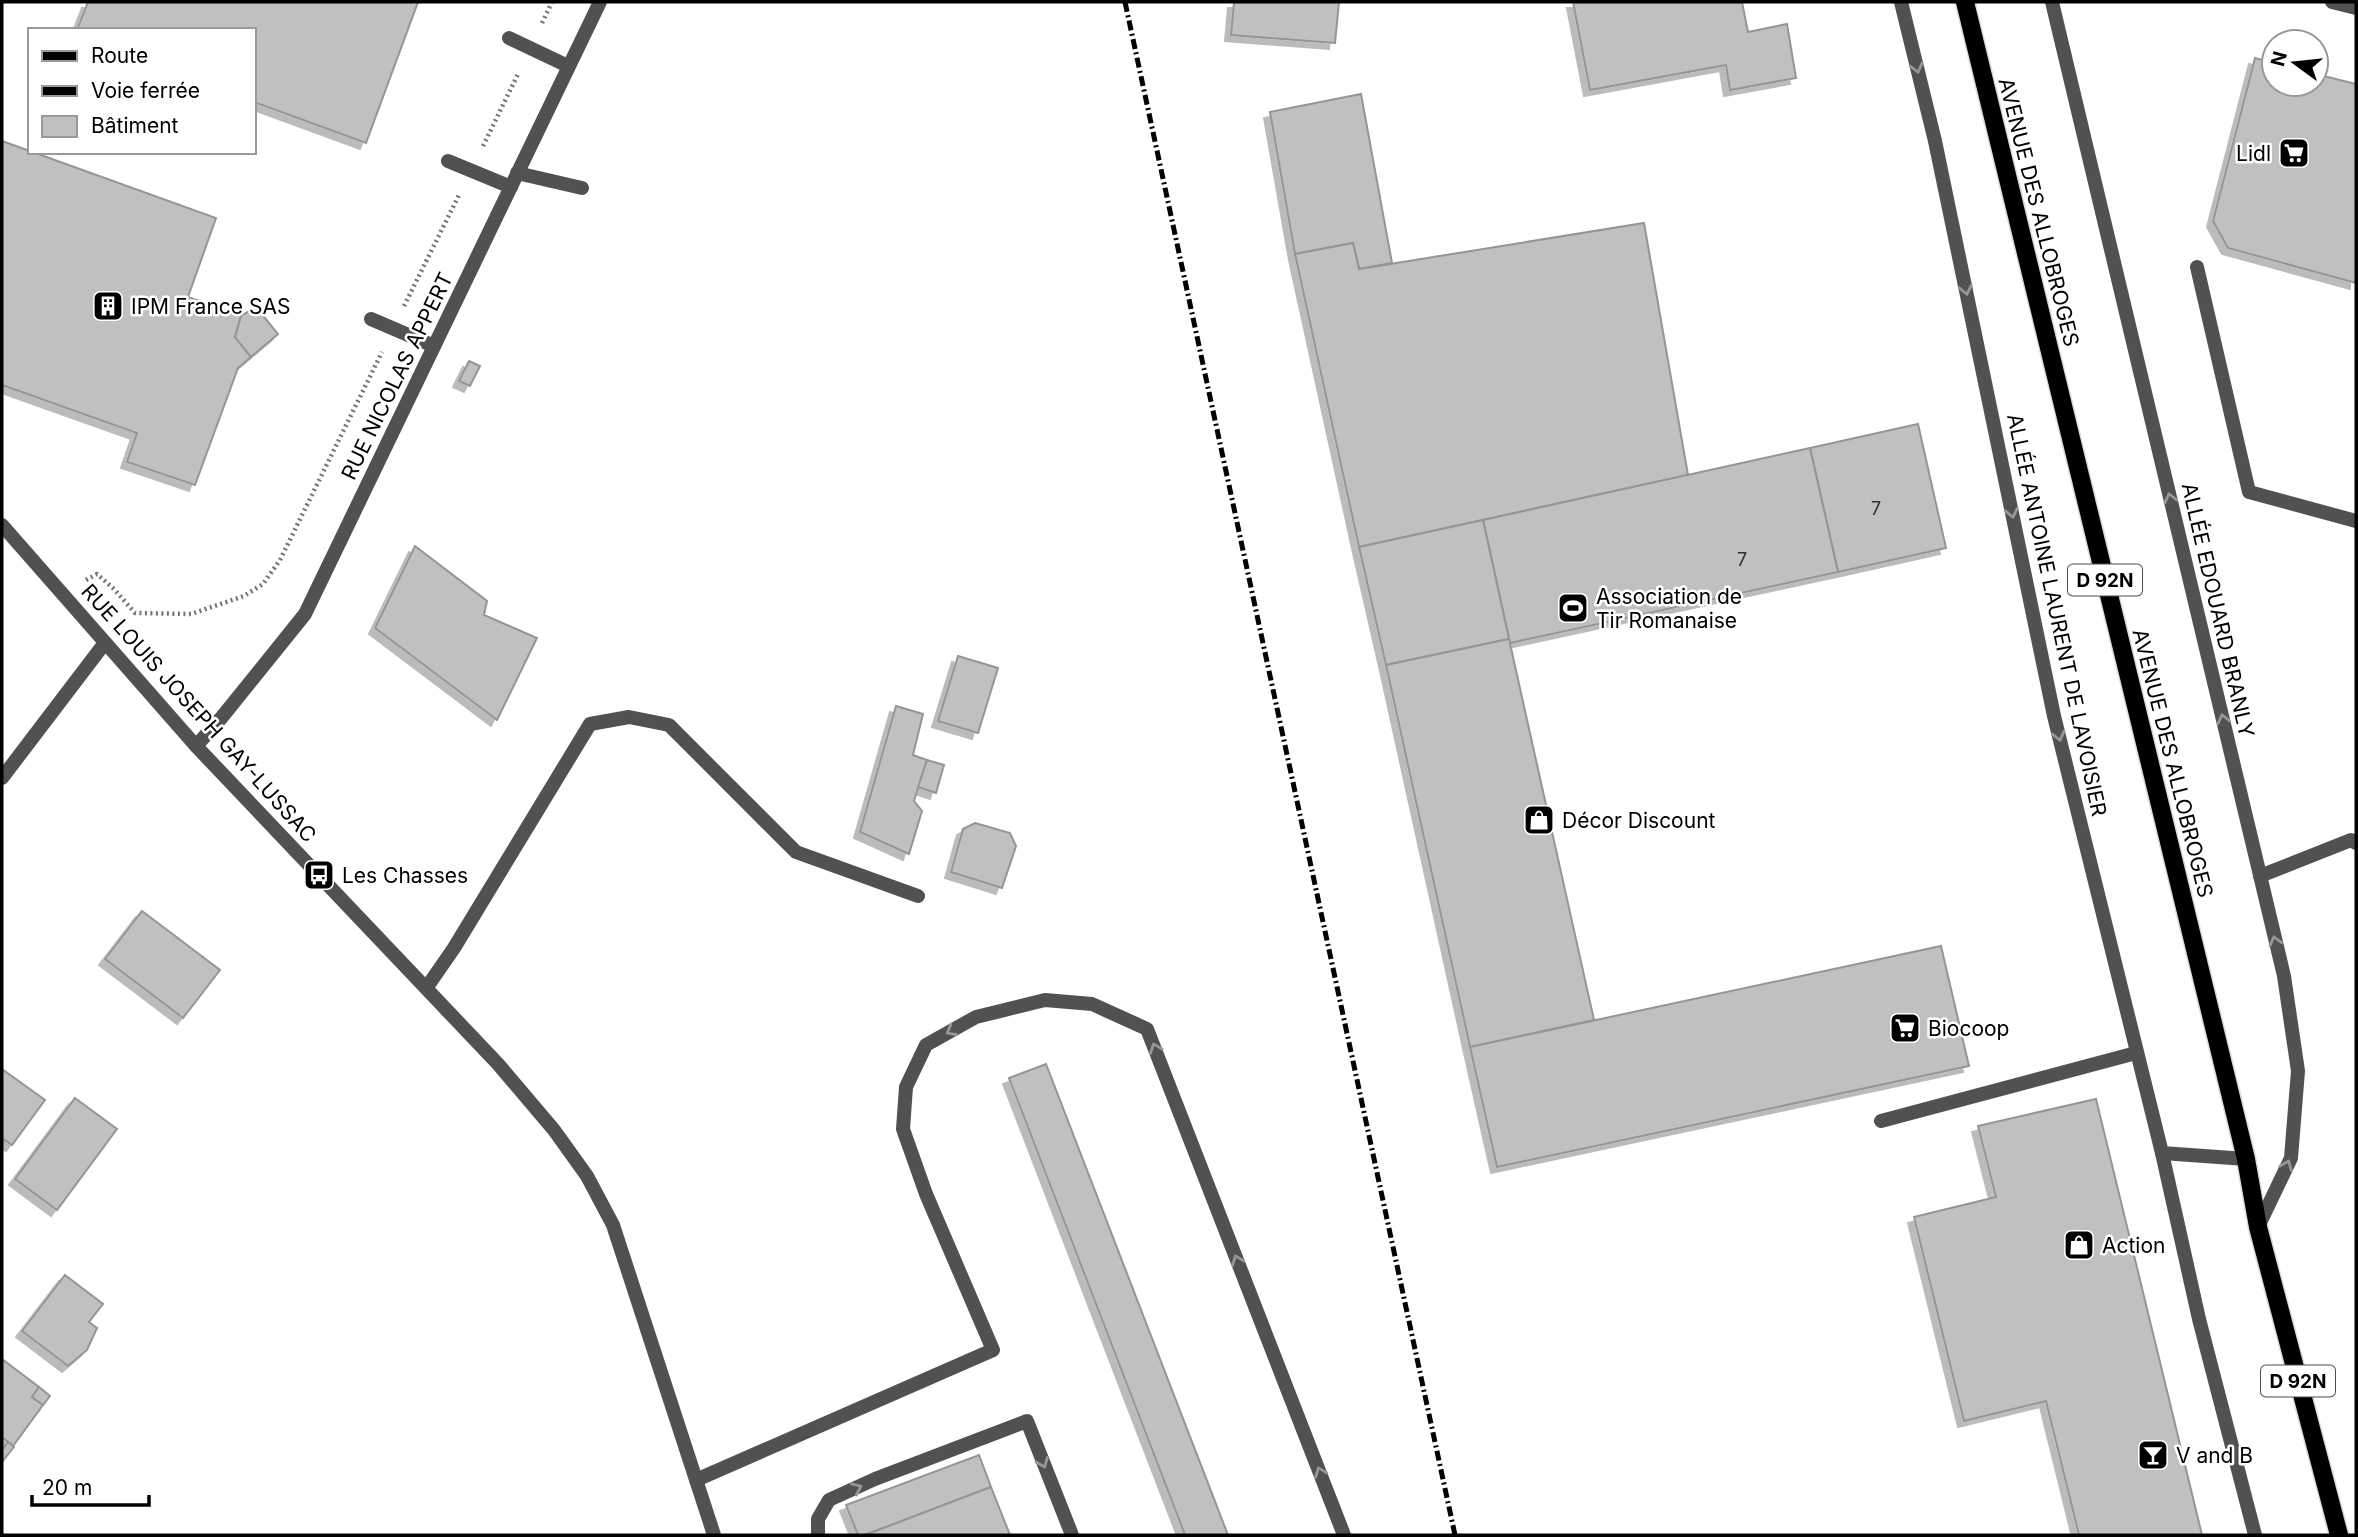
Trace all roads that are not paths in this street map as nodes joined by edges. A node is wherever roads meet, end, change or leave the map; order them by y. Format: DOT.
graph roads {
  1 [pos="600,2"];
  2 [pos="1901,2"];
  3 [pos="1965,2"];
  4 [pos="2053,2"];
  5 [pos="2332,2"];
  6 [pos="2356,8"];
  7 [pos="509,38"];
  8 [pos="568,66"];
  9 [pos="448,161"];
  10 [pos="514,180"];
  11 [pos="582,188"];
  12 [pos="2197,267"];
  13 [pos="371,319"];
  14 [pos="434,346"];
  15 [pos="2356,521"];
  16 [pos="2,525"];
  17 [pos="104,643"];
  18 [pos="195,746"];
  19 [pos="2,778"];
  20 [pos="2356,843"];
  21 [pos="2260,876"];
  22 [pos="918,896"];
  23 [pos="427,987"];
  24 [pos="2136,1053"];
  25 [pos="1881,1121"];
  26 [pos="2162,1153"];
  27 [pos="2246,1159"];
  28 [pos="2258,1227"];
  29 [pos="696,1480"];
  30 [pos="714,1535"];
  31 [pos="818,1535"];
  32 [pos="1072,1535"];
  33 [pos="1344,1535"];
  34 [pos="2255,1535"];
  35 [pos="2339,1535"];
  1 -- 8 [label="street, RUE NICOLAS APPERT"];
  2 -- 24 [label="street, ALLÉE ANTOINE LAURENT DE LAVOISIER, one-way"];
  3 -- 27 [label="main road, AVENUE DES ALLOBROGES / D 92N"];
  21 -- 4 [label="street, ALLÉE EDOUARD BRANLY, one-way"];
  5 -- 6 [label="street"];
  7 -- 8 [label="street"];
  8 -- 10 [label="street, RUE NICOLAS APPERT"];
  9 -- 10 [label="street"];
  10 -- 11 [label="street"];
  10 -- 14 [label="street, RUE NICOLAS APPERT"];
  12 -- 15 [label="street"];
  13 -- 14 [label="street"];
  14 -- 18 [label="street, RUE NICOLAS APPERT"];
  16 -- 17 [label="street, RUE LOUIS JOSEPH GAY-LUSSAC"];
  17 -- 18 [label="street, RUE LOUIS JOSEPH GAY-LUSSAC"];
  17 -- 19 [label="street"];
  18 -- 23 [label="street, RUE LOUIS JOSEPH GAY-LUSSAC"];
  20 -- 21 [label="street"];
  28 -- 21 [label="street, ALLÉE EDOUARD BRANLY, one-way"];
  22 -- 23 [label="street"];
  23 -- 29 [label="street, RUE LOUIS JOSEPH GAY-LUSSAC"];
  24 -- 25 [label="street"];
  24 -- 26 [label="street, ALLÉE ANTOINE LAURENT DE LAVOISIER"];
  26 -- 27 [label="street"];
  26 -- 34 [label="street, ALLÉE ANTOINE LAURENT DE LAVOISIER"];
  27 -- 28 [label="main road, AVENUE DES ALLOBROGES / D 92N"];
  28 -- 35 [label="main road, AVENUE DES ALLOBROGES / D 92N"];
  29 -- 30 [label="street, RUE LOUIS JOSEPH GAY-LUSSAC"];
  33 -- 29 [label="street, one-way"];
  31 -- 32 [label="street, one-way"];
}
